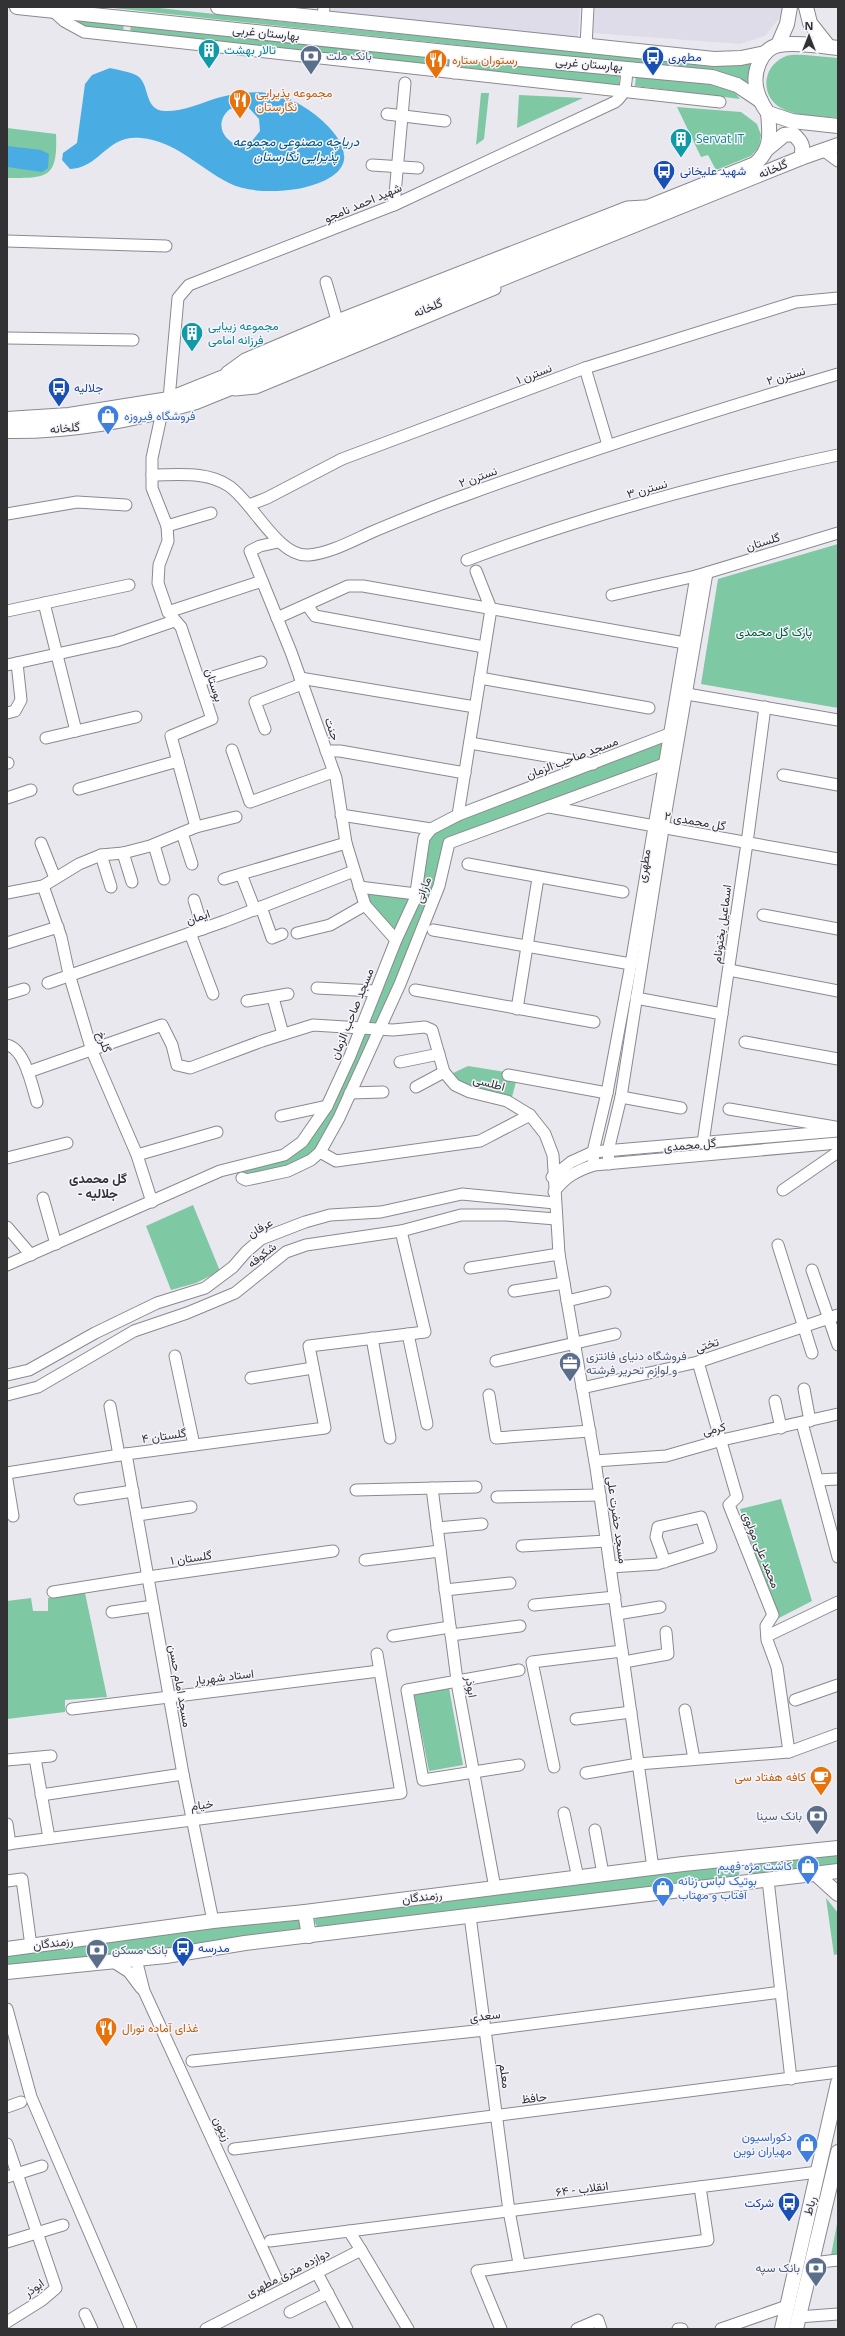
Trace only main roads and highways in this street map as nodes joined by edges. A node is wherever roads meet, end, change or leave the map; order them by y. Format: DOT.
graph roads {
  1 [pos="18,7"];
  2 [pos="218,7"];
  3 [pos="790,7"];
  4 [pos="806,7"];
  5 [pos="47,9"];
  6 [pos="323,13"];
  7 [pos="778,45"];
  8 [pos="834,48"];
  9 [pos="765,53"];
  10 [pos="760,101"];
  11 [pos="768,113"];
  12 [pos="838,126"];
  13 [pos="838,145"];
  14 [pos="767,149"];
  15 [pos="801,158"];
  16 [pos="654,211"];
  17 [pos="221,385"];
  18 [pos="7,418"];
  19 [pos="7,431"];
  20 [pos="838,1848"];
  21 [pos="741,1858"];
  22 [pos="838,1871"];
  23 [pos="816,1874"];
  24 [pos="747,1882"];
  25 [pos="838,1894"];
  26 [pos="304,1912"];
  27 [pos="309,1936"];
  28 [pos="7,1949"];
  29 [pos="7,1972"];
  30 [pos="838,2083"];
  31 [pos="838,2152"];
  32 [pos="836,2169"];
  33 [pos="797,2323"];
  34 [pos="782,2329"];
  1 -- 5 [label="main road, بهارستان غربی"];
  2 -- 6 [label="main road, بهارستان غربی"];
  3 -- 7 [label="main road"];
  4 -- 8 [label="main road"];
  5 -- 10 [label="main road, بهارستان غربی"];
  6 -- 9 [label="main road, بهارستان غربی"];
  7 -- 8 [label="main road"];
  7 -- 9 [label="main road"];
  9 -- 10 [label="main road"];
  10 -- 11 [label="main road"];
  11 -- 12 [label="main road"];
  11 -- 14 [label="main road, گلخانه"];
  13 -- 15 [label="main road, گلخانه"];
  14 -- 15 [label="main road"];
  14 -- 16 [label="main road, گلخانه"];
  15 -- 16 [label="main road, گلخانه"];
  16 -- 17 [label="main road, گلخانه"];
  17 -- 18 [label="main road, گلخانه"];
  17 -- 19 [label="main road, گلخانه"];
  20 -- 21 [label="main road, رزمندگان"];
  21 -- 24 [label="main road"];
  21 -- 26 [label="main road, رزمندگان"];
  22 -- 23 [label="main road, رزمندگان"];
  23 -- 24 [label="main road, رزمندگان"];
  23 -- 25 [label="main road"];
  24 -- 27 [label="main road, رزمندگان"];
  26 -- 27 [label="main road"];
  26 -- 28 [label="main road, رزمندگان"];
  27 -- 29 [label="main road, رزمندگان"];
  30 -- 34 [label="main road, رباط"];
  31 -- 32 [label="main road, رباط"];
  32 -- 33 [label="main road, رباط"];
}
